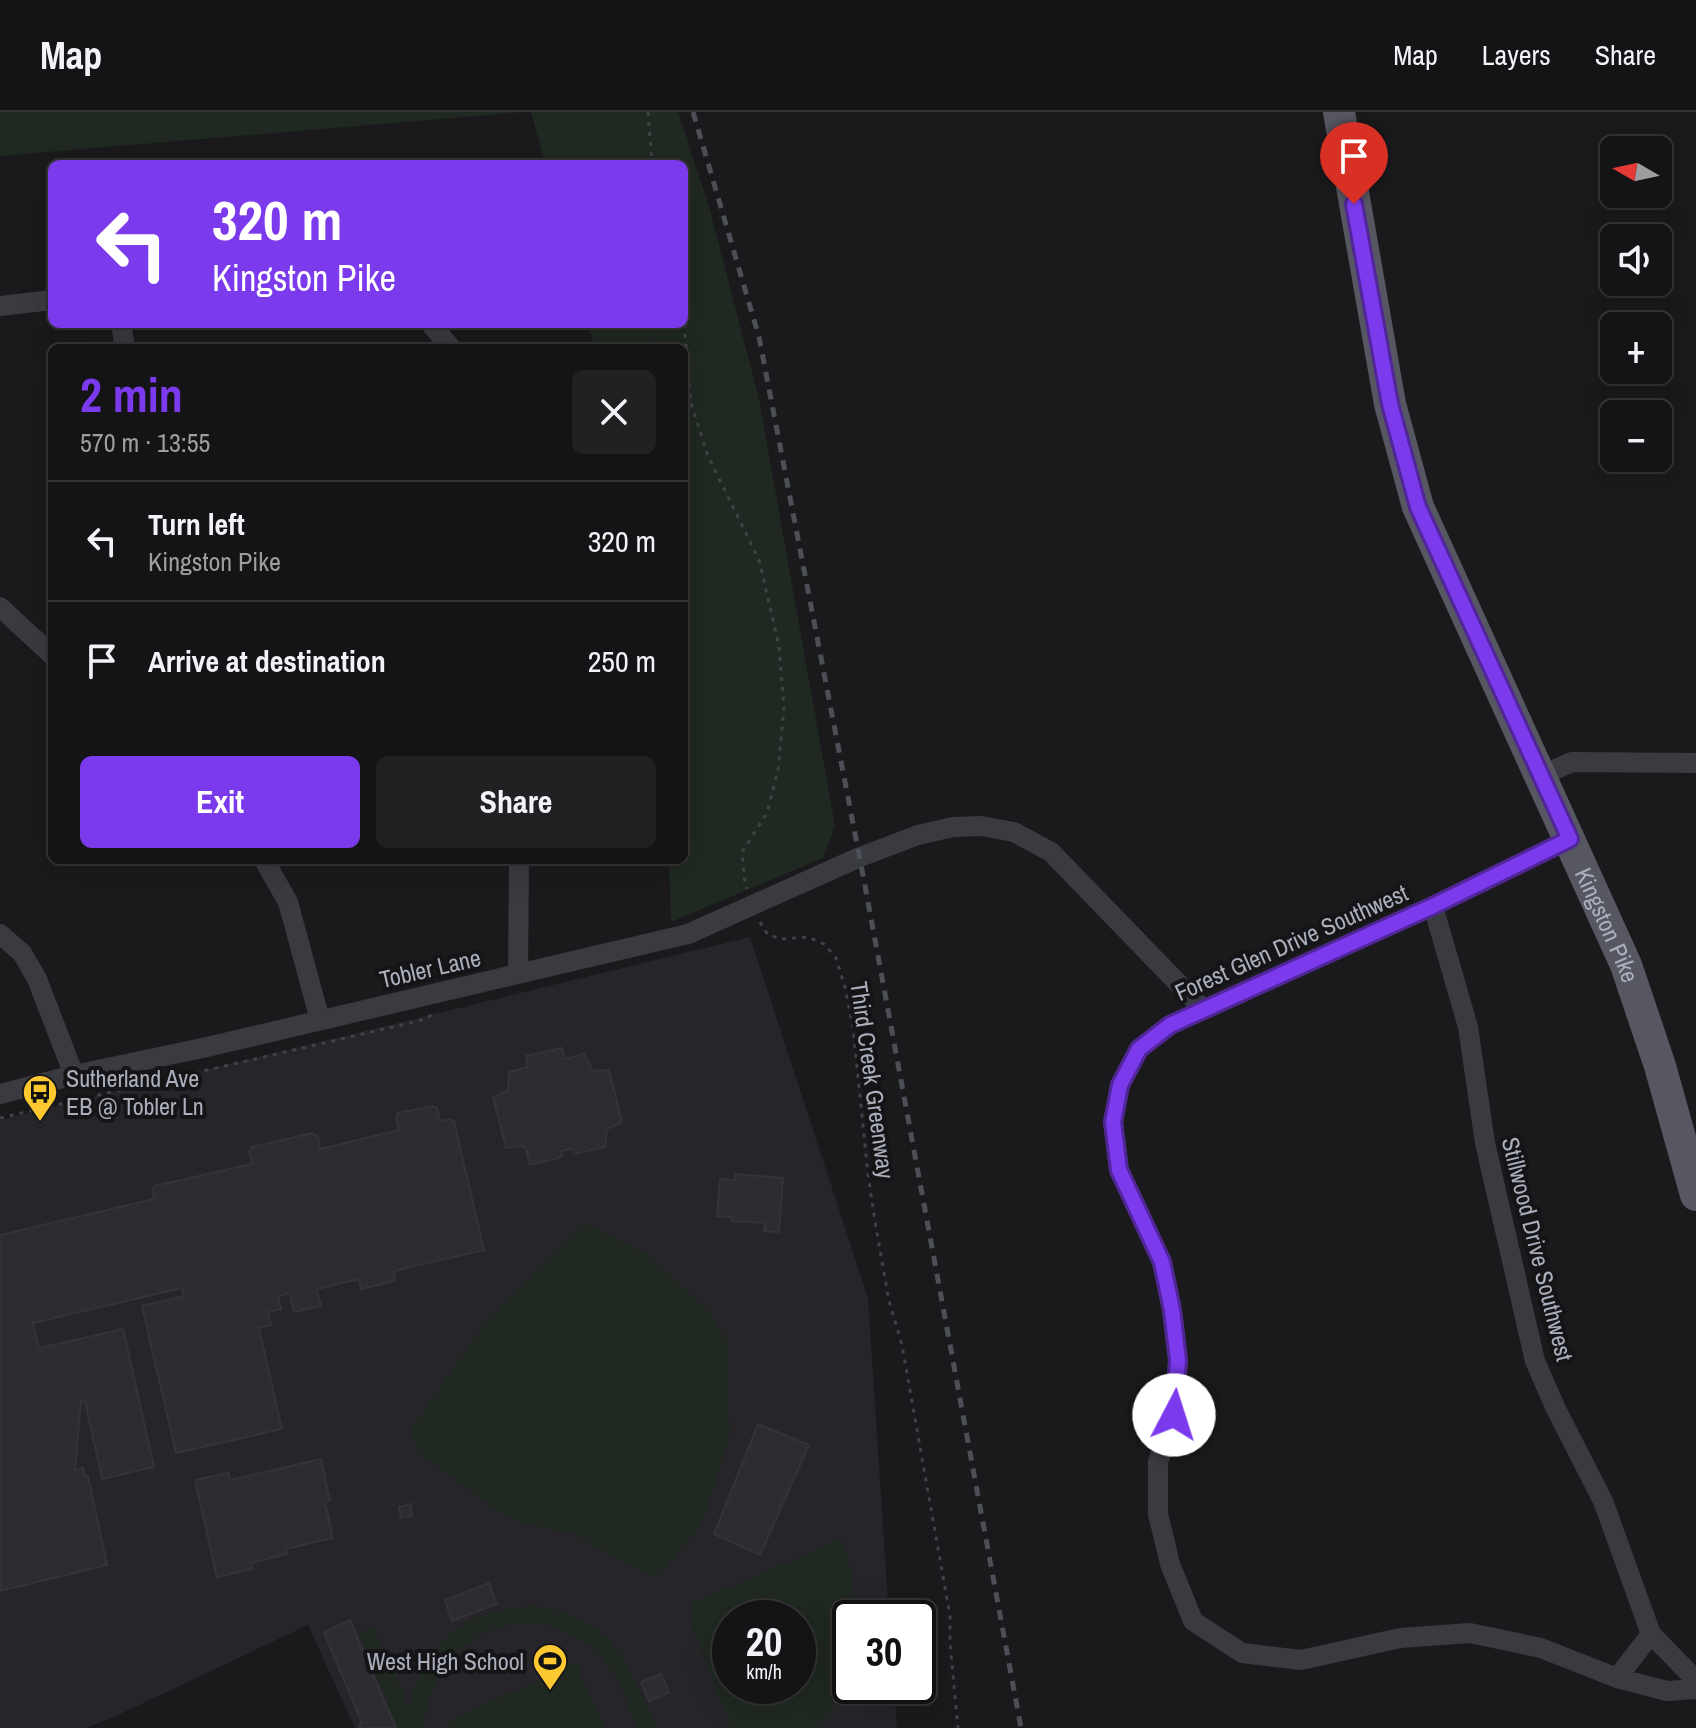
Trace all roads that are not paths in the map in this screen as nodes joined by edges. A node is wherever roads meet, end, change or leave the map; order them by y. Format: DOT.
graph roads {
  1 [pos="1339,112"];
  2 [pos="48,300"];
  3 [pos="0,306"];
  4 [pos="434,328"];
  5 [pos="448,344"];
  6 [pos="0,607"];
  7 [pos="48,651"];
  8 [pos="1696,763"];
  9 [pos="1540,776"];
  10 [pos="1570,839"];
  11 [pos="266,864"];
  12 [pos="519,864"];
  13 [pos="1433,906"];
  14 [pos="0,934"];
  15 [pos="518,974"];
  16 [pos="1203,1009"];
  17 [pos="320,1020"];
  18 [pos="74,1075"];
  19 [pos="0,1094"];
  20 [pos="1696,1195"];
  21 [pos="1651,1634"];
  22 [pos="1617,1678"];
  23 [pos="1696,1680"];
  24 [pos="1696,1689"];
  1 -- 9 [label="main road, Kingston Pike"];
  2 -- 3 [label="street"];
  4 -- 5 [label="street"];
  6 -- 7 [label="street"];
  8 -- 9 [label="street"];
  9 -- 10 [label="main road, Kingston Pike"];
  10 -- 13 [label="street, Forest Glen Drive Southwest"];
  10 -- 20 [label="main road, Kingston Pike"];
  11 -- 17 [label="street"];
  12 -- 15 [label="street"];
  13 -- 16 [label="street, Forest Glen Drive Southwest"];
  13 -- 21 [label="street, Stillwood Drive Southwest"];
  14 -- 18 [label="street"];
  15 -- 16 [label="street, Tobler Lane"];
  15 -- 17 [label="street, Tobler Lane"];
  16 -- 22 [label="street, Forest Glen Drive Southwest"];
  17 -- 18 [label="street, Tobler Lane"];
  18 -- 19 [label="street, Tobler Lane"];
  21 -- 22 [label="street"];
  21 -- 23 [label="street, Stillwood Drive Southwest"];
  22 -- 24 [label="street, Forest Glen Drive Southwest"];
}
